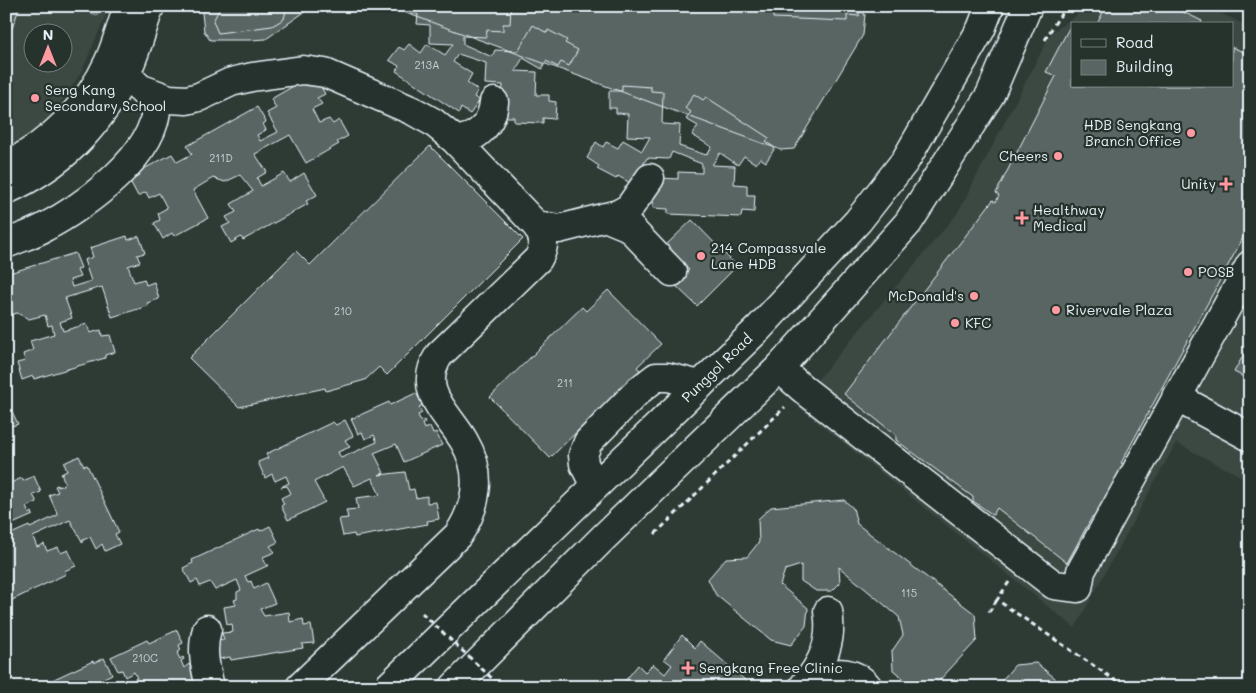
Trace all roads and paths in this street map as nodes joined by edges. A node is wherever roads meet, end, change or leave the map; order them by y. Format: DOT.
graph roads {
  1 [pos="128,6"];
  2 [pos="150,6"];
  3 [pos="1028,6"];
  4 [pos="983,14"];
  5 [pos="132,81"];
  6 [pos="494,102"];
  7 [pos="455,140"];
  8 [pos="6,166"];
  9 [pos="650,178"];
  10 [pos="6,190"];
  11 [pos="605,217"];
  12 [pos="536,225"];
  13 [pos="6,244"];
  14 [pos="1250,265"];
  15 [pos="672,272"];
  16 [pos="779,368"];
  17 [pos="700,385"];
  18 [pos="803,389"];
  19 [pos="1176,397"];
  20 [pos="1250,437"];
  21 [pos="595,486"];
  22 [pos="655,534"];
  23 [pos="1009,582"];
  24 [pos="997,600"];
  25 [pos="828,611"];
  26 [pos="989,612"];
  27 [pos="422,613"];
  28 [pos="207,629"];
  29 [pos="497,683"];
  30 [pos="806,683"];
  31 [pos="210,687"];
  32 [pos="300,687"];
  33 [pos="388,687"];
  34 [pos="454,687"];
  35 [pos="868,687"];
  36 [pos="1125,687"];
  1 -- 8 [label="main road"];
  2 -- 5 [label="main road"];
  3 -- 16 [label="main road"];
  4 -- 17 [label="main road, Punggol Road"];
  5 -- 7 [label="main road"];
  5 -- 10 [label="main road"];
  5 -- 13 [label="main road"];
  6 -- 7 [label="main road"];
  7 -- 12 [label="main road"];
  9 -- 11 [label="main road"];
  11 -- 12 [label="main road"];
  11 -- 15 [label="main road"];
  12 -- 32 [label="main road"];
  14 -- 19 [label="main road"];
  16 -- 18 [label="main road"];
  16 -- 34 [label="main road"];
  17 -- 21 [label="main road, Punggol Road"];
  17 -- 21 [label="main road"];
  18 -- 19 [label="main road"];
  18 -- 22 [label="path"];
  19 -- 20 [label="main road"];
  21 -- 33 [label="main road, Punggol Road"];
  23 -- 24 [label="path"];
  24 -- 26 [label="path"];
  24 -- 36 [label="path"];
  25 -- 30 [label="main road"];
  27 -- 29 [label="path, bridge"];
  28 -- 31 [label="main road"];
  30 -- 35 [label="main road"];
}
